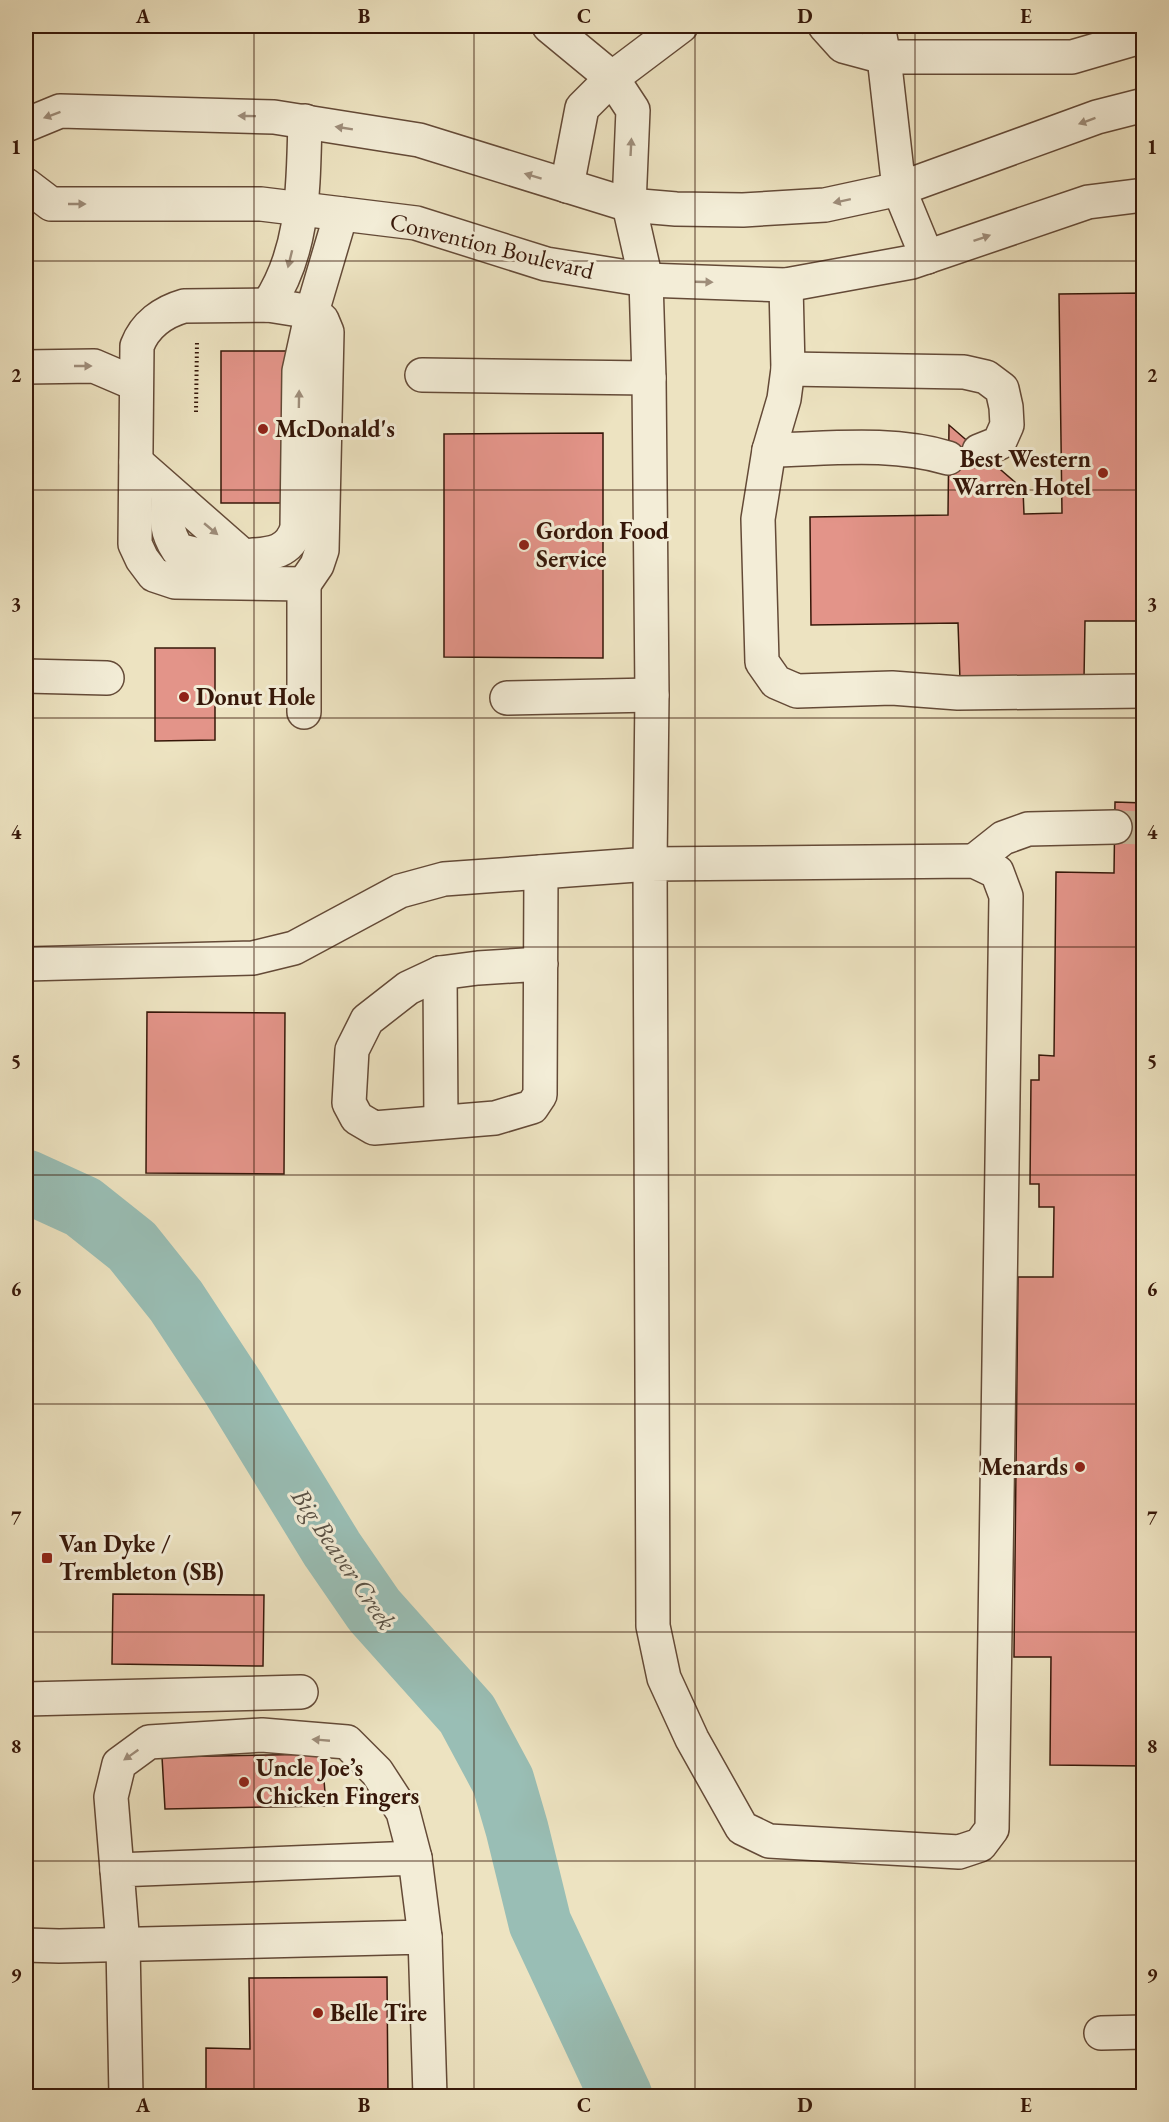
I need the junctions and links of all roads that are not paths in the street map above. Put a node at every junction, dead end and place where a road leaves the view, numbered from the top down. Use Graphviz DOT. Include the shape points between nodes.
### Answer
graph roads {
  1 [pos="549,26"];
  2 [pos="681,26"];
  3 [pos="825,26"];
  4 [pos="878,26"];
  5 [pos="1143,36"];
  6 [pos="884,57"];
  7 [pos="612,78"];
  8 [pos="1143,105"];
  9 [pos="305,121"];
  10 [pos="26,125"];
  11 [pos="26,185"];
  12 [pos="567,186"];
  13 [pos="899,189"];
  14 [pos="1143,195"];
  15 [pos="629,206"];
  16 [pos="302,209"];
  17 [pos="341,214"];
  18 [pos="927,257"];
  19 [pos="646,280"];
  20 [pos="786,285"];
  21 [pos="268,305"];
  22 [pos="312,312"];
  23 [pos="26,367"];
  24 [pos="788,369"];
  25 [pos="422,375"];
  26 [pos="649,378"];
  27 [pos="136,384"];
  28 [pos="769,450"];
  29 [pos="136,462"];
  30 [pos="304,584"];
  31 [pos="26,676"];
  32 [pos="107,678"];
  33 [pos="1143,691"];
  34 [pos="652,695"];
  35 [pos="507,698"];
  36 [pos="304,712"];
  37 [pos="1115,827"];
  38 [pos="974,861"];
  39 [pos="650,864"];
  40 [pos="541,872"];
  41 [pos="26,964"];
  42 [pos="541,964"];
  43 [pos="440,973"];
  44 [pos="441,1122"];
  45 [pos="301,1692"];
  46 [pos="26,1699"];
  47 [pos="415,1858"];
  48 [pos="117,1870"];
  49 [pos="425,1937"];
  50 [pos="26,1944"];
  51 [pos="123,1944"];
  52 [pos="1143,2032"];
  53 [pos="1101,2033"];
  54 [pos="126,2097"];
  55 [pos="430,2097"];
  1 -- 7 [label="street"];
  2 -- 7 [label="street"];
  3 -- 6 [label="street" via="843,46"];
  4 -- 6 [label="street"];
  5 -- 6 [label="street" via="1072,57"];
  6 -- 13 [label="street"];
  7 -- 12 [label="street" via="582,108"];
  15 -- 7 [label="street, one-way" via="633,110"];
  8 -- 13 [label="street, one-way" via="1097,117"];
  9 -- 10 [label="street, one-way" via="60,111"];
  12 -- 9 [label="street, one-way" via="419,140"];
  9 -- 16 [label="street"];
  11 -- 16 [label="street, Convention Boulevard, one-way" via="51,204 261,204"];
  12 -- 15 [label="street"];
  13 -- 15 [label="street, one-way" via="825,205 743,210"];
  13 -- 18 [label="street"];
  18 -- 14 [label="street, Convention Boulevard, one-way" via="1088,202"];
  15 -- 19 [label="street"];
  16 -- 17 [label="street, Convention Boulevard"];
  16 -- 21 [label="street, one-way" via="287,269"];
  17 -- 19 [label="street, Convention Boulevard" via="416,223 546,264"];
  17 -- 22 [label="street"];
  18 -- 20 [label="street, Convention Boulevard"];
  19 -- 20 [label="street, Convention Boulevard, one-way"];
  19 -- 26 [label="street"];
  20 -- 24 [label="street"];
  21 -- 22 [label="street"];
  21 -- 27 [label="street" via="184,306 171,310 141,335"];
  29 -- 22 [label="street, one-way" via="243,556 269,554 284,548 297,528 299,371"];
  22 -- 30 [label="street" via="322,320 327,332 322,550"];
  23 -- 27 [label="street, one-way" via="94,366"];
  24 -- 28 [label="street"];
  24 -- 28 [label="street" via="964,372 986,377 1002,389 1007,425 999,443 964,454 899,448"];
  25 -- 26 [label="street"];
  26 -- 34 [label="street"];
  27 -- 29 [label="street"];
  28 -- 33 [label="street" via="758,519 762,662 776,682 797,692 892,688 958,693"];
  29 -- 30 [label="street" via="135,543 154,575 174,582"];
  30 -- 36 [label="street"];
  31 -- 32 [label="street"];
  34 -- 35 [label="street"];
  34 -- 39 [label="street"];
  37 -- 38 [label="street" via="1028,829 1003,838"];
  38 -- 39 [label="street"];
  38 -- 39 [label="street" via="998,872 1006,896 992,1828 980,1845 959,1852 769,1841 742,1828 692,1739 664,1678 653,1626"];
  39 -- 40 [label="street"];
  40 -- 41 [label="street" via="444,879 399,891 294,948 253,958"];
  40 -- 42 [label="street"];
  42 -- 43 [label="street"];
  42 -- 44 [label="street" via="540,1095 532,1107 495,1118"];
  43 -- 44 [label="street"];
  43 -- 44 [label="street" via="408,988 367,1020 352,1050 350,1103 357,1118 374,1128"];
  45 -- 46 [label="street"];
  47 -- 48 [label="street"];
  47 -- 48 [label="street, one-way" via="403,1812 377,1772 347,1742 262,1735 150,1742 119,1764 111,1797"];
  47 -- 49 [label="street"];
  48 -- 51 [label="street"];
  49 -- 51 [label="street"];
  49 -- 55 [label="street"];
  50 -- 51 [label="street"];
  51 -- 54 [label="street"];
  52 -- 53 [label="street"];
}
